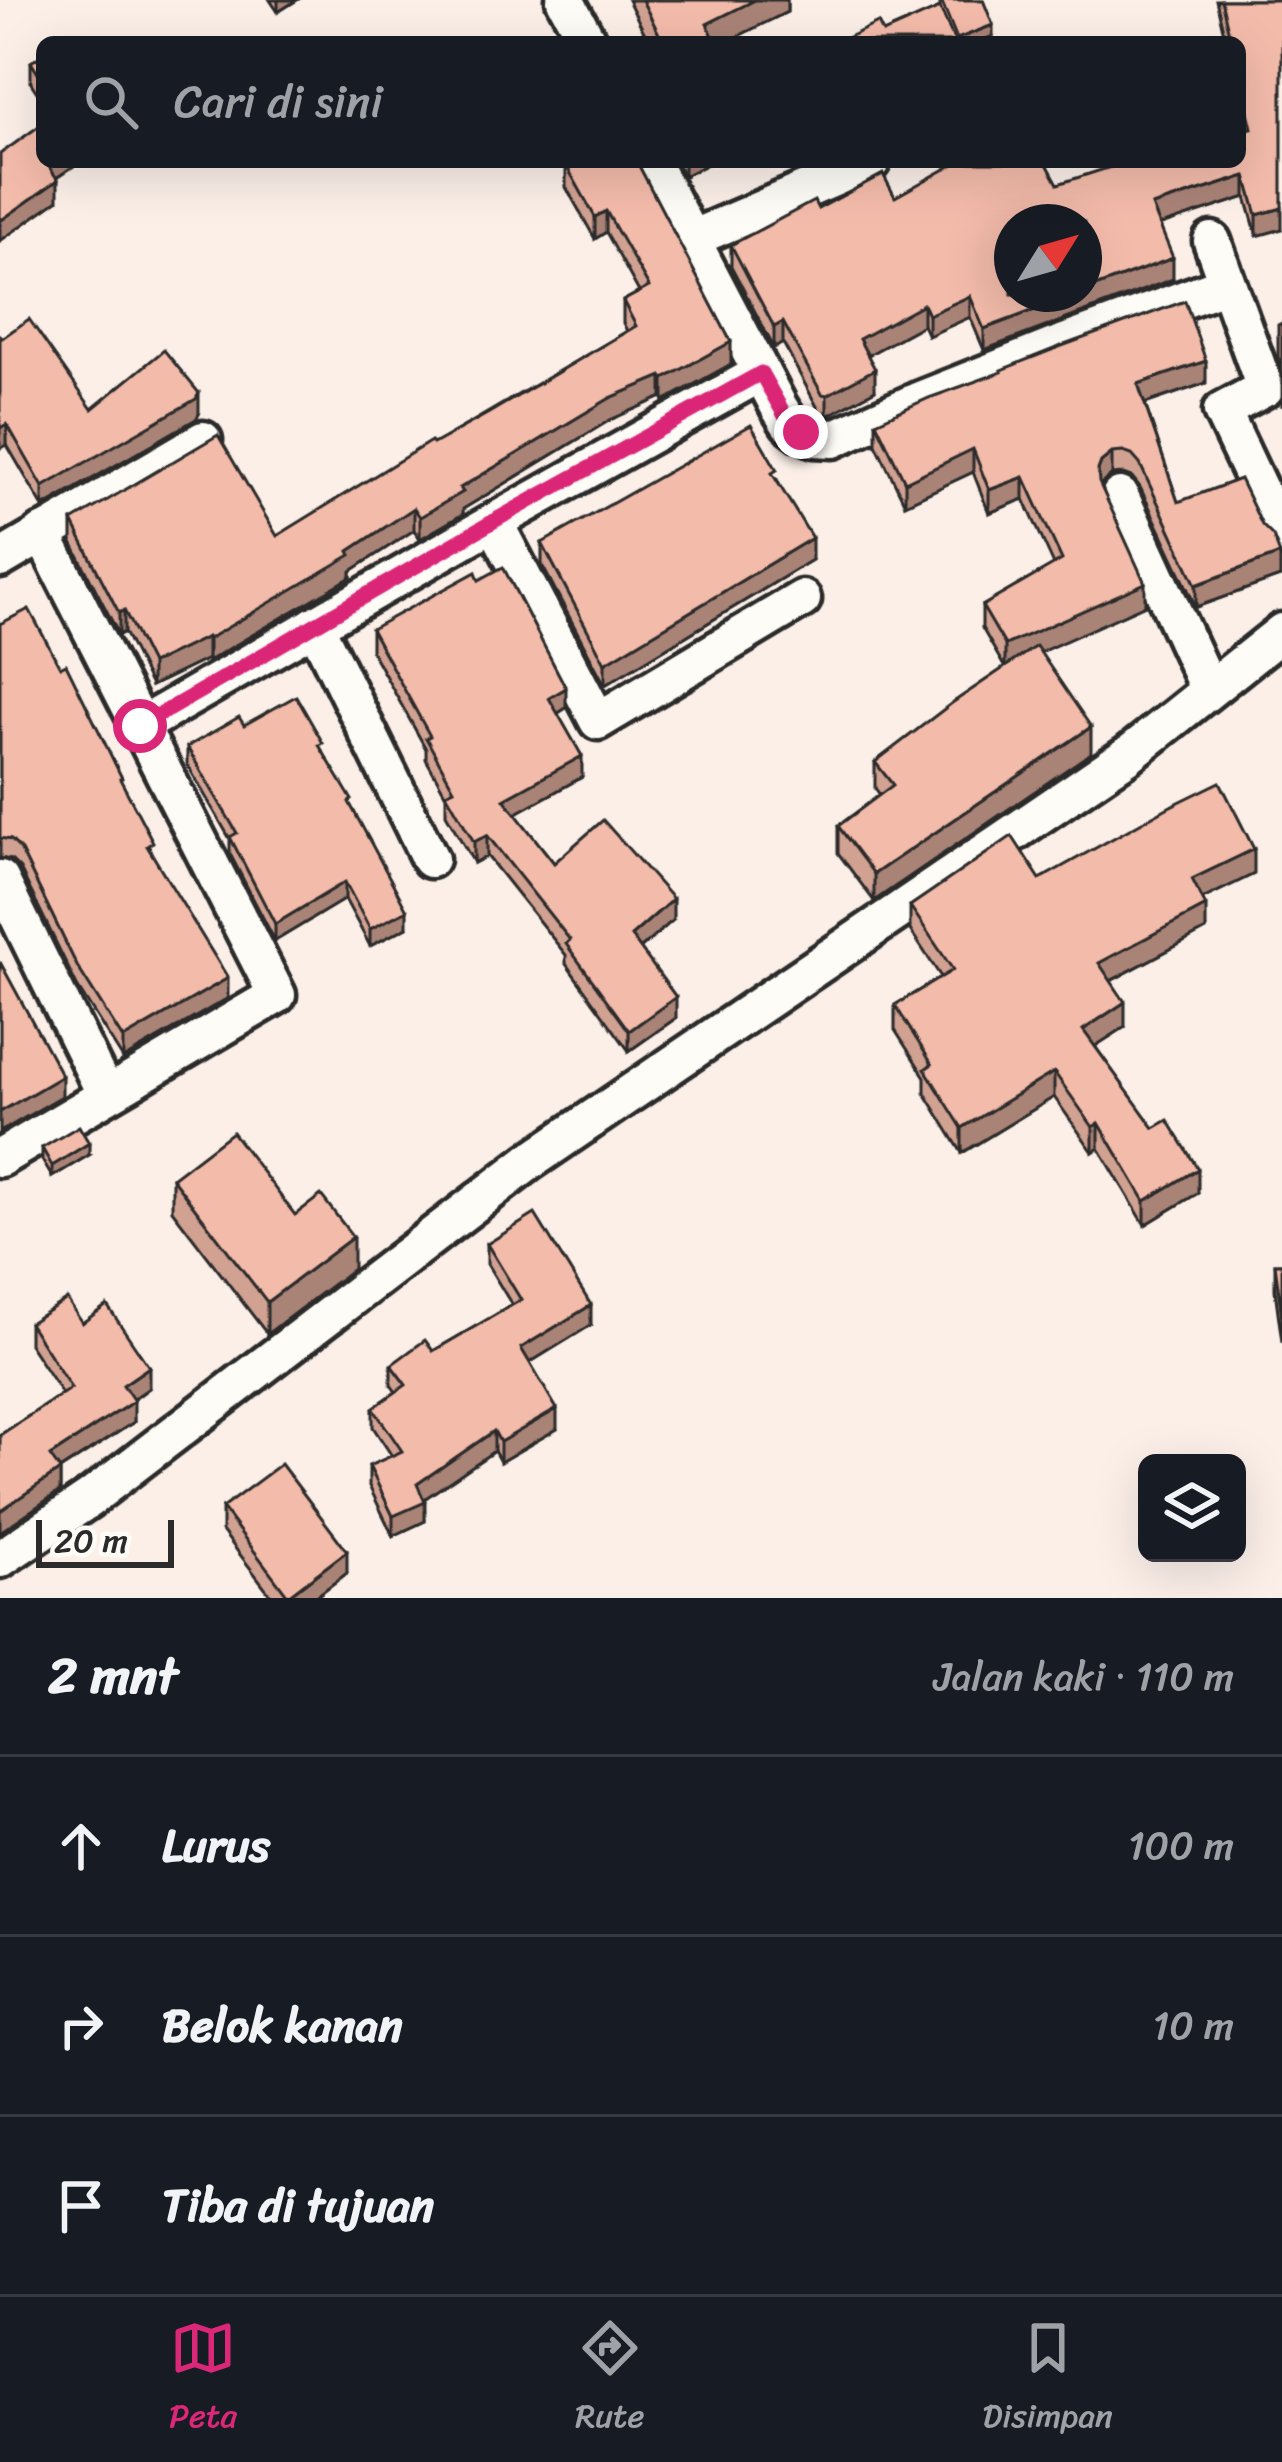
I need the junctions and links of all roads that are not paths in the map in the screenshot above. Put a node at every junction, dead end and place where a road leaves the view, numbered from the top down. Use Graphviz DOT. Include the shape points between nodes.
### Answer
graph roads {
  1 [pos="565,0"];
  2 [pos="585,36"];
  3 [pos="654,168"];
  4 [pos="857,168"];
  5 [pos="691,239"];
  6 [pos="1212,241"];
  7 [pos="1226,284"];
  8 [pos="761,373"];
  9 [pos="203,440"];
  10 [pos="1120,496"];
  11 [pos="494,521"];
  12 [pos="42,532"];
  13 [pos="1282,538"];
  14 [pos="0,559"];
  15 [pos="802,599"];
  16 [pos="315,625"];
  17 [pos="1282,632"];
  18 [pos="1208,688"];
  19 [pos="140,726"];
  20 [pos="430,859"];
  21 [pos="0,879"];
  22 [pos="106,1095"];
  23 [pos="0,1158"];
  24 [pos="0,1559"];
  1 -- 2 [label="street"];
  3 -- 5 [label="street"];
  4 -- 5 [label="street"];
  5 -- 8 [label="street"];
  6 -- 7 [label="street"];
  7 -- 8 [label="street" via="833,439 789,423"];
  7 -- 13 [label="street" via="1265,388 1222,411"];
  8 -- 11 [label="street"];
  9 -- 12 [label="street"];
  10 -- 18 [label="street"];
  11 -- 15 [label="street" via="598,721"];
  11 -- 16 [label="street"];
  12 -- 14 [label="street"];
  12 -- 19 [label="street"];
  16 -- 19 [label="street"];
  16 -- 20 [label="street"];
  17 -- 18 [label="street"];
  18 -- 24 [label="street" via="1128,754 529,1162"];
  19 -- 22 [label="street" via="277,995"];
  21 -- 22 [label="street"];
  22 -- 23 [label="street"];
}
